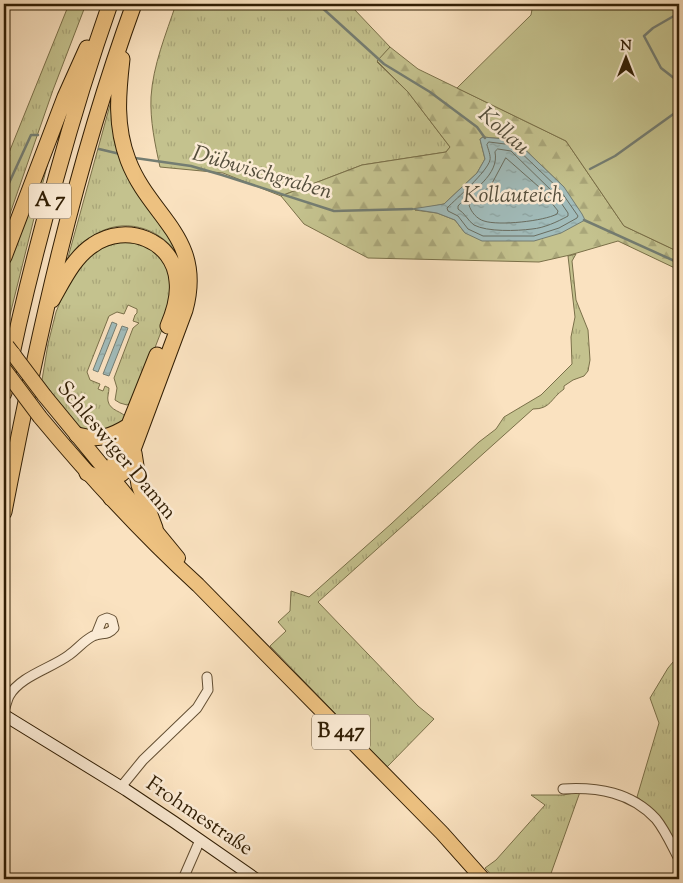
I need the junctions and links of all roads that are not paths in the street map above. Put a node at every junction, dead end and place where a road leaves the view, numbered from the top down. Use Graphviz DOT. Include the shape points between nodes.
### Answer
graph roads {
  1 [pos="134,4"];
  2 [pos="109,8"];
  3 [pos="126,28"];
  4 [pos="4,257"];
  5 [pos="44,312"];
  6 [pos="4,342"];
  7 [pos="8,352"];
  8 [pos="4,369"];
  9 [pos="4,393"];
  10 [pos="130,425"];
  11 [pos="76,435"];
  12 [pos="133,449"];
  13 [pos="87,472"];
  14 [pos="111,477"];
  15 [pos="111,498"];
  16 [pos="4,512"];
  17 [pos="154,528"];
  18 [pos="198,585"];
  19 [pos="96,634"];
  20 [pos="207,677"];
  21 [pos="4,710"];
  22 [pos="4,715"];
  23 [pos="120,787"];
  24 [pos="563,789"];
  25 [pos="200,840"];
  26 [pos="679,859"];
  27 [pos="183,879"];
  28 [pos="256,879"];
  29 [pos="483,879"];
  1 -- 3 [label="highway, A 7"];
  2 -- 4 [label="highway" via="88,44 65,97"];
  2 -- 9 [label="highway, A 7" via="51,195"];
  3 -- 5 [label="highway, A 7" via="90,141"];
  3 -- 12 [label="highway" via="118,102 122,144 137,179 179,238 190,277 185,310"];
  5 -- 10 [label="highway" via="74,263 103,239 122,234 141,236 168,255 175,269 176,302"];
  5 -- 16 [label="highway, A 7"];
  6 -- 7 [label="main road, Schleswiger Damm, bridge"];
  7 -- 11 [label="main road, Schleswiger Damm / B 447, bridge"];
  8 -- 13 [label="main road, Schleswiger Damm / B 447, bridge"];
  10 -- 11 [label="highway" via="108,437 97,439"];
  10 -- 14 [label="highway"];
  11 -- 14 [label="main road, Schleswiger Damm / B 447"];
  12 -- 14 [label="highway" via="125,470"];
  12 -- 17 [label="highway" via="139,485"];
  13 -- 14 [label="highway" via="96,477"];
  13 -- 15 [label="main road, Schleswiger Damm / B 447"];
  14 -- 15 [label="highway"];
  14 -- 17 [label="main road, Schleswiger Damm / B 447"];
  15 -- 18 [label="main road, Schleswiger Damm / B 447"];
  17 -- 18 [label="main road, Schleswiger Damm / B 447"];
  18 -- 29 [label="main road, Schleswiger Damm / B 447" via="442,833"];
  19 -- 21 [label="street" via="68,656 18,685"];
  20 -- 23 [label="street, Frohmestraße" via="208,690 197,708"];
  22 -- 23 [label="street, Frohmestraße"];
  23 -- 25 [label="street, Frohmestraße"];
  24 -- 26 [label="street" via="604,790 636,802 656,820"];
  25 -- 27 [label="street"];
  25 -- 28 [label="street, Frohmestraße"];
}
